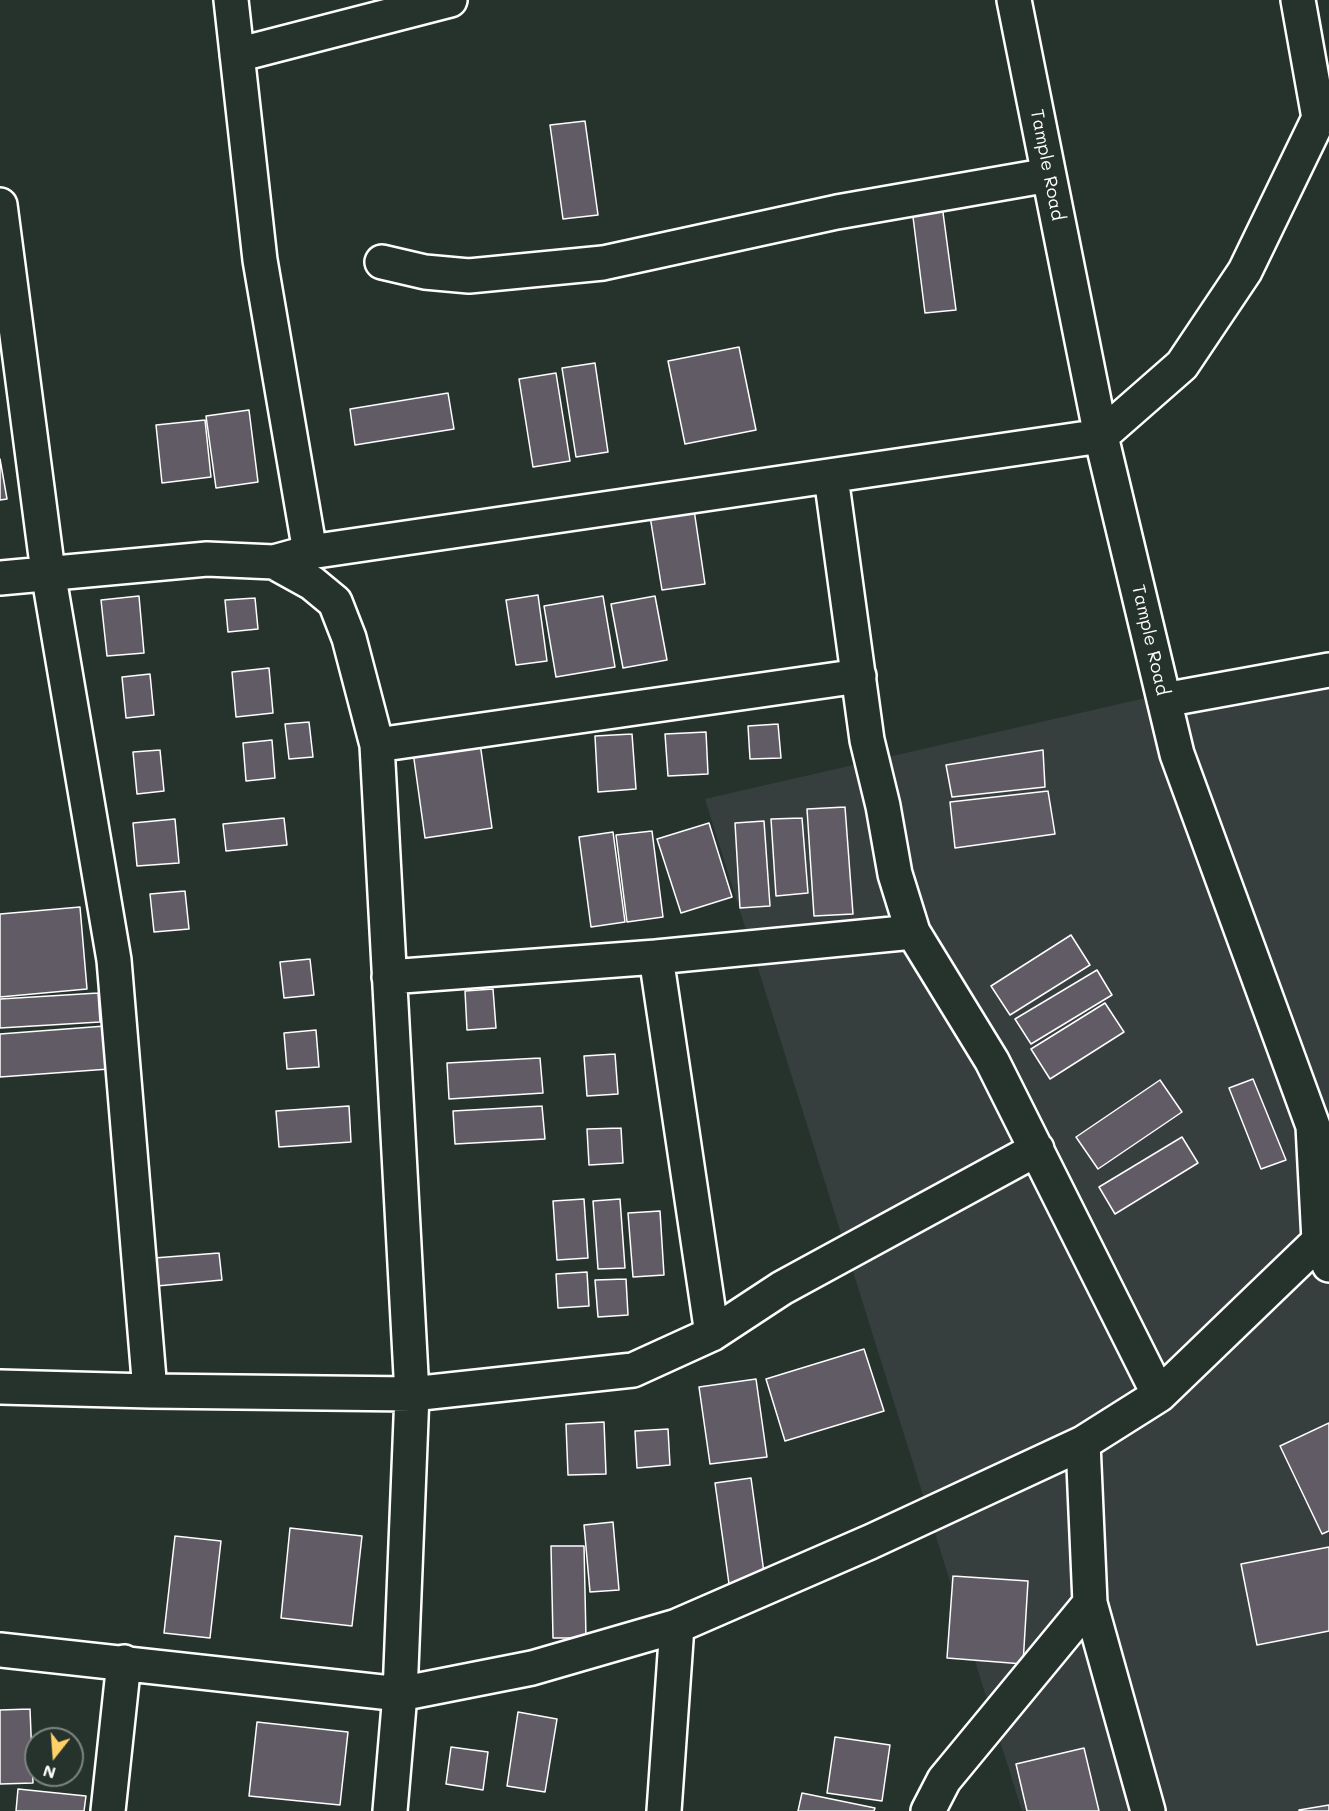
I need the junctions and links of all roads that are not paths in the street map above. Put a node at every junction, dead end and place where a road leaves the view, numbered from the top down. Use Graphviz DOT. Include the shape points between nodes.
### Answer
graph roads {
  1 [pos="231,0"];
  2 [pos="450,0"];
  3 [pos="1014,0"];
  4 [pos="1298,0"];
  5 [pos="237,55"];
  6 [pos="1324,117"];
  7 [pos="1049,175"];
  8 [pos="0,205"];
  9 [pos="382,262"];
  10 [pos="1101,436"];
  11 [pos="831,477"];
  12 [pos="310,552"];
  13 [pos="274,562"];
  14 [pos="48,572"];
  15 [pos="0,578"];
  16 [pos="1329,670"];
  17 [pos="859,676"];
  18 [pos="1164,700"];
  19 [pos="377,745"];
  20 [pos="913,932"];
  21 [pos="656,957"];
  22 [pos="389,977"];
  23 [pos="1321,1118"];
  24 [pos="1037,1149"];
  25 [pos="1324,1253"];
  26 [pos="712,1334"];
  27 [pos="0,1387"];
  28 [pos="150,1391"];
  29 [pos="412,1394"];
  30 [pos="1159,1395"];
  31 [pos="1083,1443"];
  32 [pos="1090,1603"];
  33 [pos="677,1626"];
  34 [pos="0,1650"];
  35 [pos="124,1662"];
  36 [pos="400,1694"];
  37 [pos="108,1811"];
  38 [pos="390,1811"];
  39 [pos="664,1811"];
  40 [pos="928,1811"];
  41 [pos="1148,1811"];
  1 -- 5 [label="street"];
  2 -- 5 [label="street"];
  3 -- 7 [label="street, Tample Road"];
  4 -- 6 [label="street"];
  5 -- 12 [label="street" via="261,260"];
  6 -- 10 [label="street" via="1245,271 1182,365"];
  7 -- 9 [label="street" via="837,212 603,263 468,276"];
  7 -- 10 [label="street, Tample Road"];
  8 -- 14 [label="street"];
  10 -- 11 [label="street"];
  10 -- 18 [label="street, Tample Road"];
  11 -- 12 [label="street"];
  11 -- 17 [label="street"];
  12 -- 13 [label="street"];
  13 -- 14 [label="street" via="207,559"];
  13 -- 19 [label="street" via="312,583 335,602 349,638"];
  14 -- 15 [label="street"];
  14 -- 28 [label="street" via="114,960"];
  16 -- 18 [label="street"];
  17 -- 19 [label="street"];
  17 -- 20 [label="street" via="867,740 895,874"];
  18 -- 23 [label="street, Tample Road" via="1177,754"];
  19 -- 22 [label="street"];
  20 -- 21 [label="street"];
  20 -- 24 [label="street" via="992,1061"];
  21 -- 22 [label="street"];
  21 -- 26 [label="street"];
  22 -- 29 [label="street"];
  23 -- 25 [label="street, Tample Road"];
  24 -- 26 [label="street" via="782,1288"];
  24 -- 30 [label="street"];
  25 -- 30 [label="street"];
  26 -- 29 [label="street" via="633,1370"];
  27 -- 28 [label="street"];
  28 -- 29 [label="street"];
  29 -- 36 [label="street"];
  30 -- 31 [label="street"];
  31 -- 32 [label="street"];
  31 -- 33 [label="street"];
  32 -- 40 [label="street" via="950,1772"];
  32 -- 41 [label="street"];
  33 -- 36 [label="street" via="532,1668"];
  33 -- 39 [label="street"];
  34 -- 35 [label="street"];
  35 -- 36 [label="street"];
  35 -- 37 [label="street"];
  36 -- 38 [label="street"];
}
